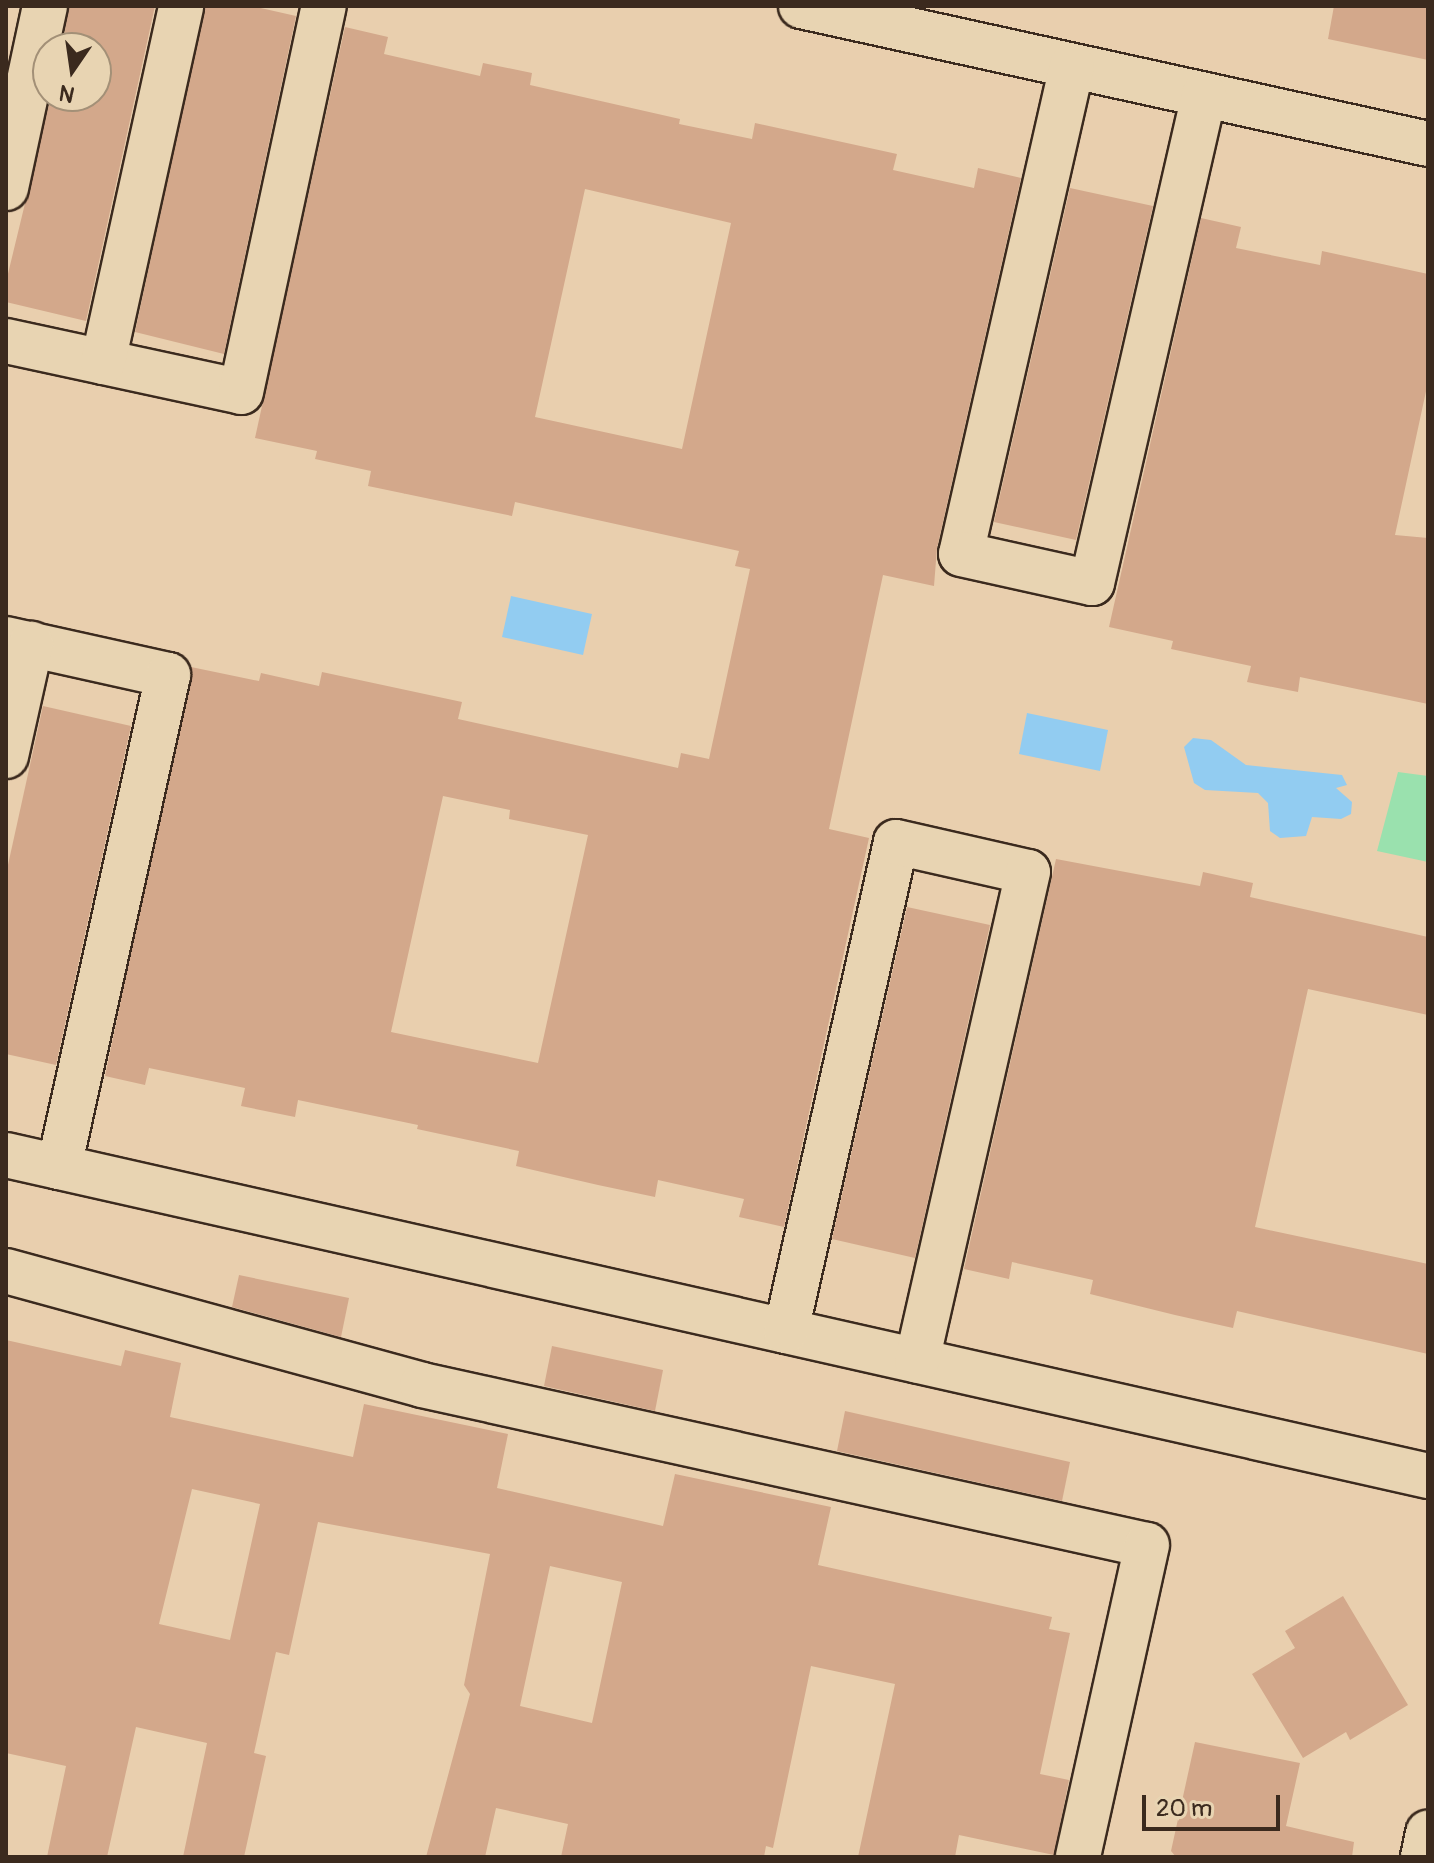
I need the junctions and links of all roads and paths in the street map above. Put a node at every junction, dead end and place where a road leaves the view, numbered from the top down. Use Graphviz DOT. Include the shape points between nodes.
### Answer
graph roads {
  1 [pos="45,6"];
  2 [pos="181,6"];
  3 [pos="324,6"];
  4 [pos="801,6"];
  5 [pos="1072,66"];
  6 [pos="1204,95"];
  7 [pos="1428,144"];
  8 [pos="6,188"];
  9 [pos="6,341"];
  10 [pos="103,362"];
  11 [pos="18,642"];
  12 [pos="6,756"];
  13 [pos="6,1155"];
  14 [pos="59,1167"];
  15 [pos="6,1271"];
  16 [pos="786,1331"];
  17 [pos="917,1361"];
  18 [pos="1428,1476"];
  19 [pos="1428,1833"];
  20 [pos="1078,1857"];
  21 [pos="1423,1857"];
  1 -- 8 [label="street"];
  2 -- 10 [label="street"];
  3 -- 10 [label="street" via="241,392"];
  4 -- 5 [label="street"];
  5 -- 6 [label="street"];
  5 -- 6 [label="street" via="961,554 1063,577 1092,583"];
  6 -- 7 [label="street"];
  9 -- 10 [label="street"];
  11 -- 12 [label="street"];
  11 -- 14 [label="street" via="168,675"];
  13 -- 14 [label="street"];
  14 -- 16 [label="street"];
  15 -- 20 [label="street" via="422,1385 1147,1545"];
  16 -- 17 [label="street"];
  16 -- 17 [label="street" via="896,842 1028,872"];
  17 -- 18 [label="street"];
  19 -- 21 [label="street"];
}
